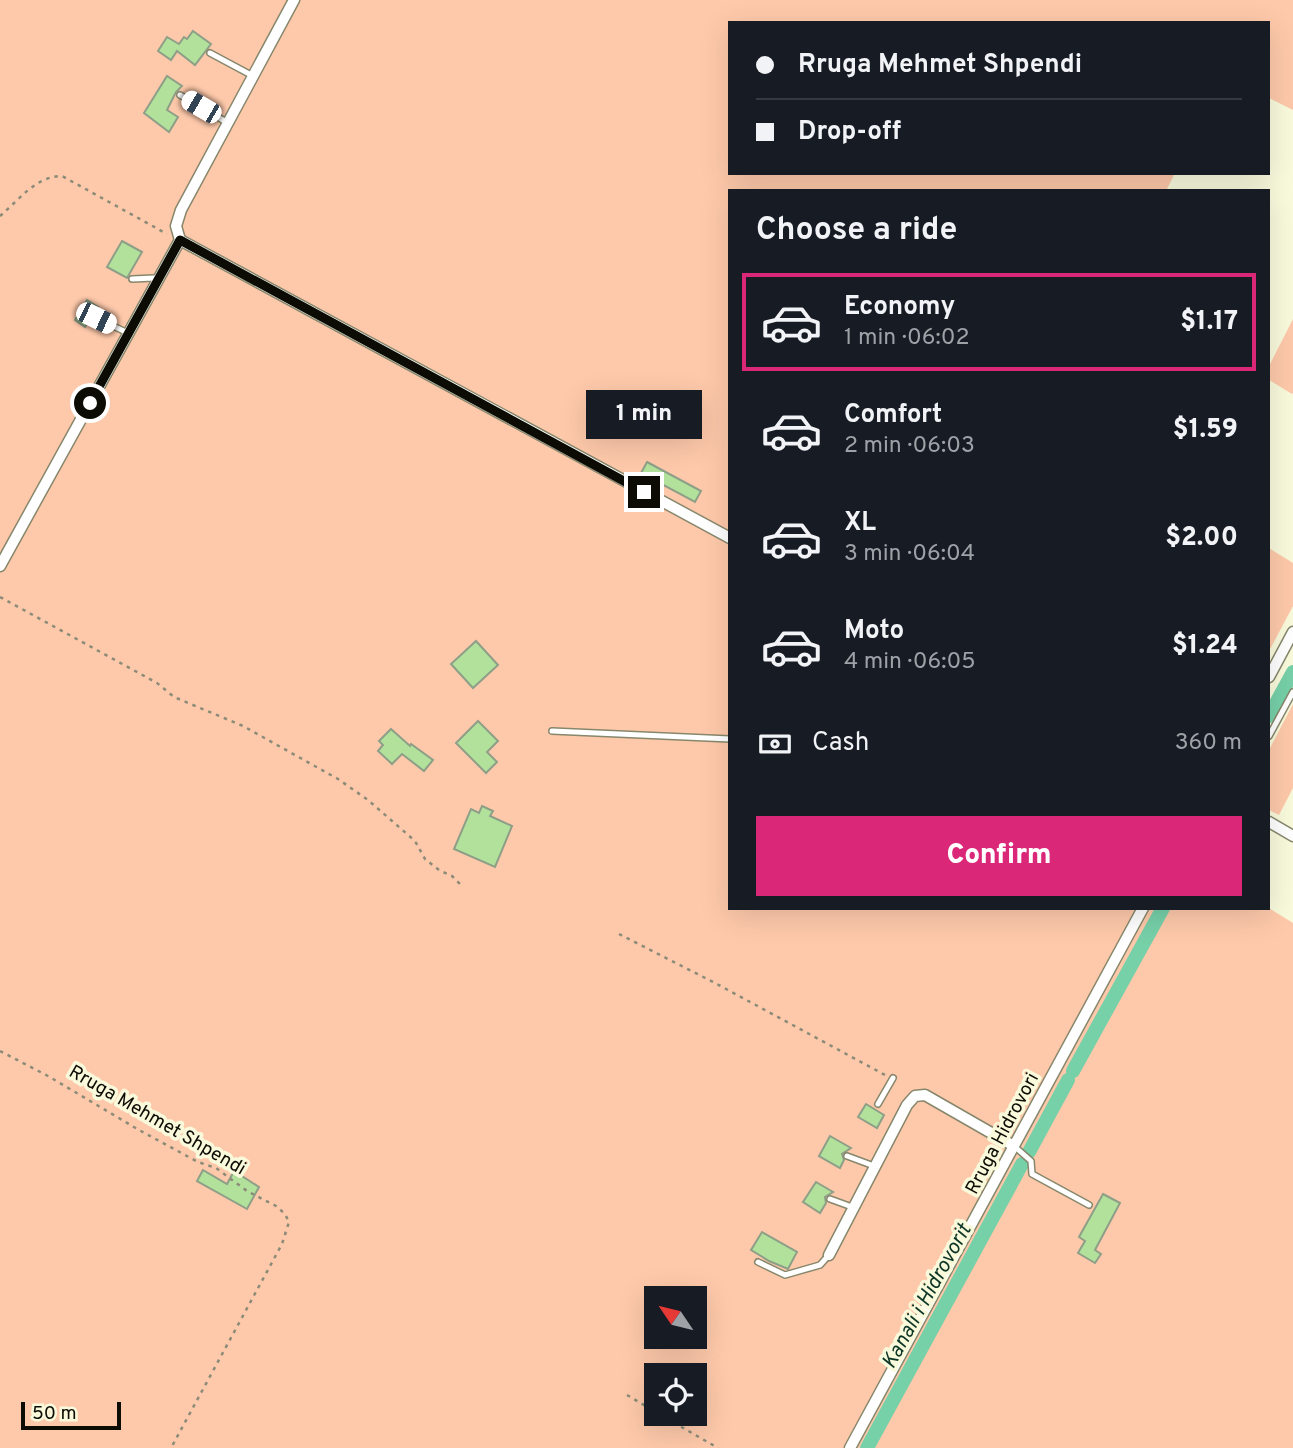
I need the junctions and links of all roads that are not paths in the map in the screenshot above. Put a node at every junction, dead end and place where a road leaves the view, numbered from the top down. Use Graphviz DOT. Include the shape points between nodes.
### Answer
graph roads {
  1 [pos="294,0"];
  2 [pos="211,53"];
  3 [pos="253,76"];
  4 [pos="180,95"];
  5 [pos="228,123"];
  6 [pos="180,240"];
  7 [pos="132,279"];
  8 [pos="158,281"];
  9 [pos="96,318"];
  10 [pos="129,333"];
  11 [pos="728,537"];
  12 [pos="0,566"];
  13 [pos="1293,632"];
  14 [pos="1270,675"];
  15 [pos="1293,692"];
  16 [pos="552,732"];
  17 [pos="1270,734"];
  18 [pos="728,739"];
  19 [pos="1270,823"];
  20 [pos="1293,836"];
  21 [pos="1142,910"];
  22 [pos="893,1078"];
  23 [pos="878,1104"];
  24 [pos="1014,1146"];
  25 [pos="847,1156"];
  26 [pos="875,1166"];
  27 [pos="830,1199"];
  28 [pos="1089,1205"];
  29 [pos="852,1208"];
  30 [pos="830,1255"];
  31 [pos="758,1262"];
  32 [pos="850,1448"];
  1 -- 3 [label="street"];
  2 -- 3 [label="lane"];
  3 -- 5 [label="street"];
  4 -- 5 [label="lane"];
  5 -- 6 [label="street" via="181,211 176,226"];
  6 -- 8 [label="street"];
  6 -- 11 [label="street"];
  7 -- 8 [label="lane"];
  8 -- 10 [label="street"];
  9 -- 10 [label="lane"];
  10 -- 12 [label="street"];
  13 -- 14 [label="street"];
  15 -- 17 [label="lane"];
  16 -- 18 [label="lane"];
  19 -- 20 [label="street"];
  21 -- 24 [label="street, Rruga Hidrovori"];
  22 -- 23 [label="lane"];
  24 -- 26 [label="street" via="925,1095 915,1096"];
  24 -- 28 [label="lane" via="1031,1161 1032,1174"];
  24 -- 32 [label="street, Rruga Hidrovori"];
  25 -- 26 [label="lane"];
  26 -- 29 [label="street"];
  27 -- 29 [label="lane"];
  29 -- 30 [label="street"];
  30 -- 31 [label="lane" via="820,1265 785,1275"];
}
